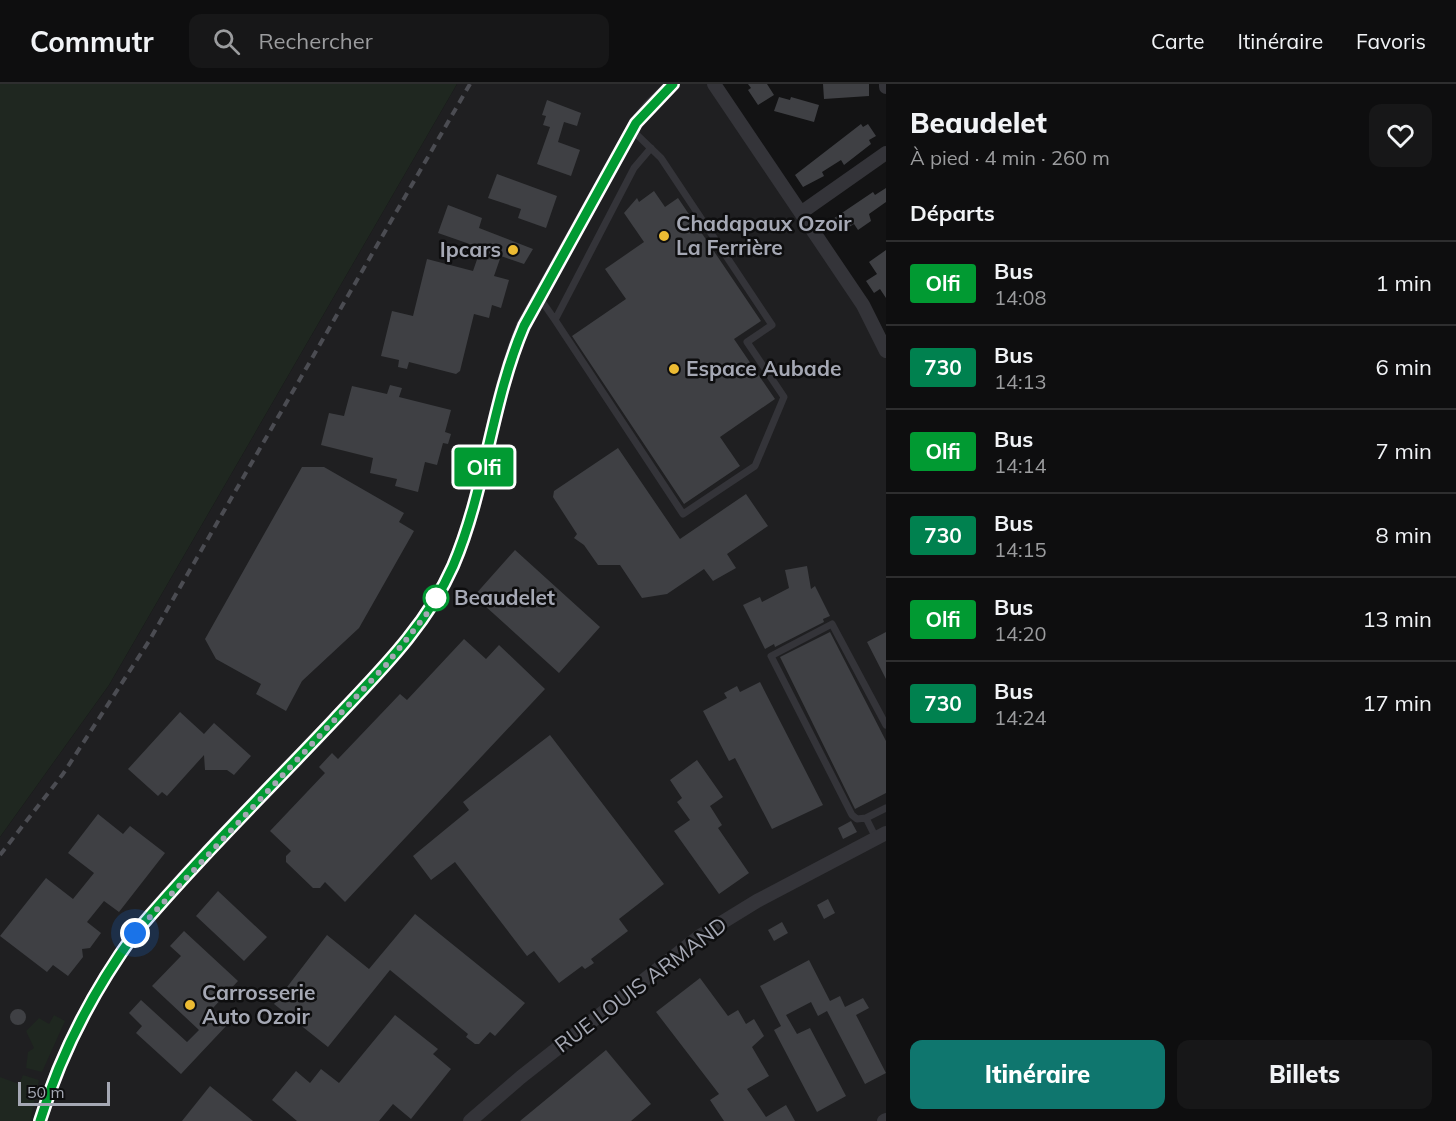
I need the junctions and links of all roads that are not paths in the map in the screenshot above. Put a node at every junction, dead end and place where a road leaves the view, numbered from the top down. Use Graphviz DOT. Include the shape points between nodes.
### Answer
graph roads {
  1 [pos="673,84"];
  2 [pos="714,84"];
  3 [pos="632,130"];
  4 [pos="651,148"];
  5 [pos="886,153"];
  6 [pos="801,212"];
  7 [pos="539,297"];
  8 [pos="886,314"];
  9 [pos="555,320"];
  10 [pos="873,322"];
  11 [pos="886,351"];
  12 [pos="886,725"];
  13 [pos="886,808"];
  14 [pos="866,818"];
  15 [pos="881,836"];
  16 [pos="40,1121"];
  17 [pos="470,1121"];
  1 -- 3 [label="street"];
  2 -- 6 [label="street"];
  3 -- 4 [label="lane"];
  3 -- 7 [label="street"];
  4 -- 9 [label="lane" via="634,168"];
  4 -- 9 [label="lane" via="772,325 747,342 784,397 755,465 683,514"];
  5 -- 6 [label="street"];
  6 -- 10 [label="street"];
  7 -- 9 [label="lane"];
  7 -- 16 [label="street" via="511,361 470,521 453,567 426,615 386,665 135,933 78,1022"];
  8 -- 10 [label="street"];
  10 -- 11 [label="street"];
  12 -- 14 [label="lane" via="832,624 771,656 852,815"];
  13 -- 14 [label="lane"];
  14 -- 15 [label="lane"];
  15 -- 17 [label="street, RUE LOUIS ARMAND" via="757,901 700,936"];
}
